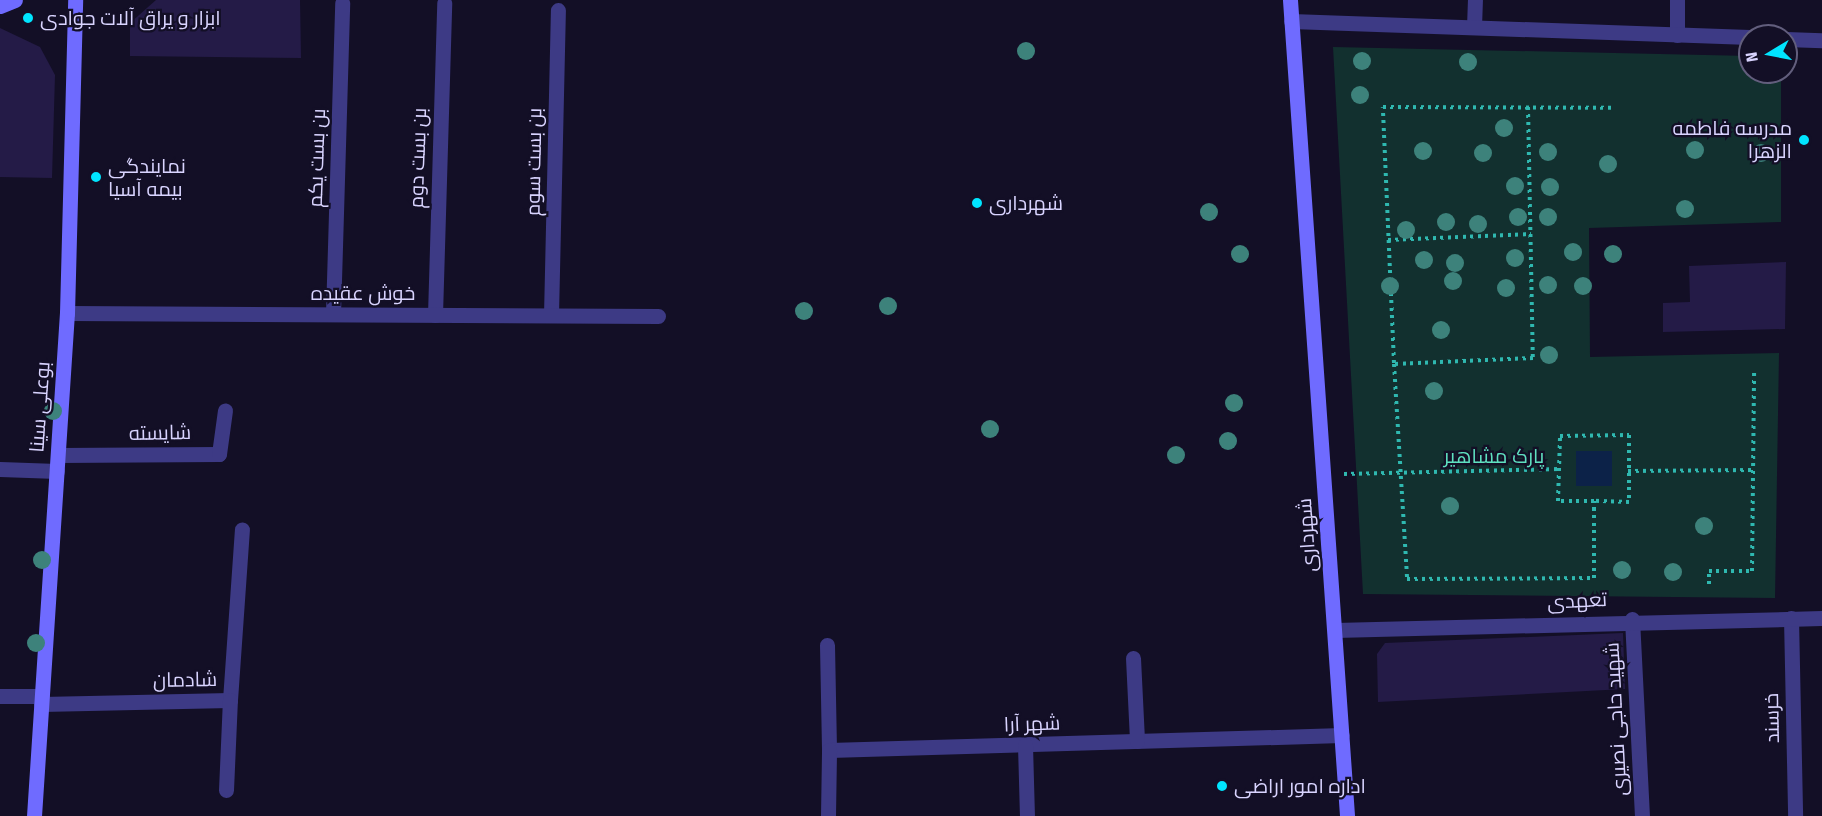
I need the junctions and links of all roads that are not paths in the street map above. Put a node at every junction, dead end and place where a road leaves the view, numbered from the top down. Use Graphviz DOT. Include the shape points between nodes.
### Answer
graph roads {
  1 [pos="15,0"];
  2 [pos="75,0"];
  3 [pos="1290,0"];
  4 [pos="1475,0"];
  5 [pos="1677,0"];
  6 [pos="342,3"];
  7 [pos="444,3"];
  8 [pos="0,6"];
  9 [pos="558,10"];
  10 [pos="1291,21"];
  11 [pos="1474,27"];
  12 [pos="1677,35"];
  13 [pos="1738,37"];
  14 [pos="1798,39"];
  15 [pos="1822,40"];
  16 [pos="67,313"];
  17 [pos="333,314"];
  18 [pos="435,315"];
  19 [pos="551,315"];
  20 [pos="658,316"];
  21 [pos="225,410"];
  22 [pos="58,455"];
  23 [pos="0,469"];
  24 [pos="57,471"];
  25 [pos="242,529"];
  26 [pos="1791,618"];
  27 [pos="1822,618"];
  28 [pos="1632,619"];
  29 [pos="1335,630"];
  30 [pos="827,645"];
  31 [pos="1133,658"];
  32 [pos="0,696"];
  33 [pos="42,700"];
  34 [pos="230,700"];
  35 [pos="1342,735"];
  36 [pos="1137,741"];
  37 [pos="1025,745"];
  38 [pos="829,750"];
  39 [pos="226,790"];
  40 [pos="34,816"];
  41 [pos="828,816"];
  42 [pos="1027,816"];
  43 [pos="1347,816"];
  44 [pos="1642,816"];
  45 [pos="1795,816"];
  1 -- 8 [label="main road"];
  2 -- 16 [label="main road, بوعلی سینا"];
  3 -- 10 [label="main road, شهرداری"];
  4 -- 11 [label="street"];
  5 -- 12 [label="street"];
  6 -- 17 [label="street, بن بست یکم"];
  7 -- 18 [label="street, بن بست دوم"];
  9 -- 19 [label="street, بن بست سوم"];
  10 -- 11 [label="street"];
  10 -- 29 [label="main road, شهرداری"];
  11 -- 12 [label="street"];
  12 -- 13 [label="street"];
  14 -- 15 [label="street"];
  16 -- 17 [label="street, خوش عقیده"];
  16 -- 22 [label="main road, بوعلی سینا"];
  17 -- 18 [label="street, خوش عقیده"];
  18 -- 19 [label="street, خوش عقیده"];
  19 -- 20 [label="street, خوش عقیده"];
  21 -- 22 [label="street, شايسته" via="219,454"];
  22 -- 24 [label="main road, بوعلی سینا"];
  23 -- 24 [label="street"];
  24 -- 33 [label="main road, بوعلی سینا"];
  25 -- 34 [label="street, شادمان"];
  26 -- 27 [label="street, تعهدی"];
  26 -- 28 [label="street, تعهدی"];
  26 -- 45 [label="street, خرسند"];
  28 -- 29 [label="street, تعهدی"];
  28 -- 44 [label="street, شهید حاجی نصیری"];
  29 -- 35 [label="main road, شهرداری"];
  30 -- 38 [label="street"];
  31 -- 36 [label="street"];
  32 -- 33 [label="street, شادمان"];
  33 -- 34 [label="street, شادمان"];
  33 -- 40 [label="main road, بوعلی سینا"];
  34 -- 39 [label="street"];
  35 -- 36 [label="street, شهر آرا"];
  35 -- 43 [label="main road, شهرداری"];
  36 -- 37 [label="street, شهر آرا"];
  37 -- 38 [label="street, شهر آرا"];
  37 -- 42 [label="street"];
  38 -- 41 [label="street"];
}
